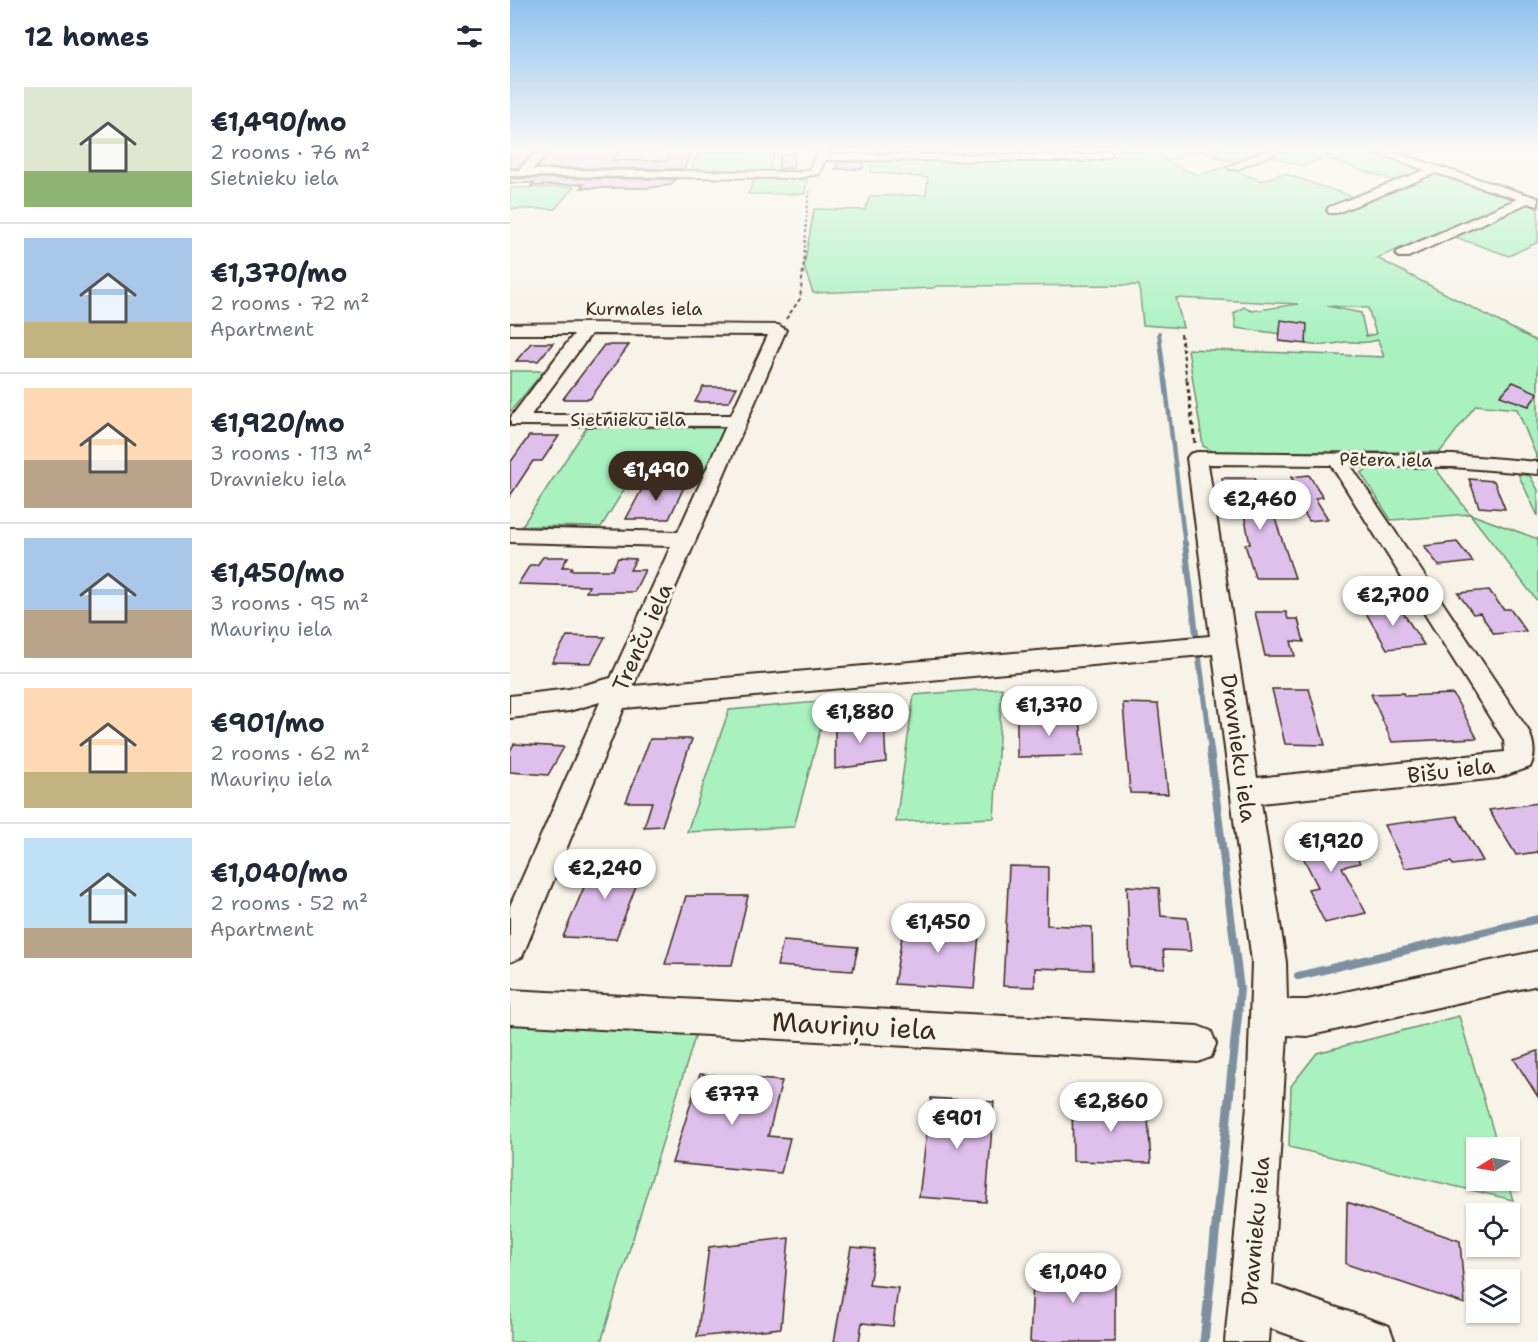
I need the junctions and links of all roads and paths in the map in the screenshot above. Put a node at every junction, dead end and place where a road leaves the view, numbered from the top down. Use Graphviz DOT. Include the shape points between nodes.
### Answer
graph roads {
  1 [pos="806,213"];
  2 [pos="1501,213"];
  3 [pos="1402,254"];
  4 [pos="587,328"];
  5 [pos="510,329"];
  6 [pos="778,330"];
  7 [pos="1181,334"];
  8 [pos="738,420"];
  9 [pos="514,426"];
  10 [pos="1197,458"];
  11 [pos="1337,459"];
  12 [pos="1538,468"];
  13 [pos="510,535"];
  14 [pos="686,539"];
  15 [pos="1225,644"];
  16 [pos="617,692"];
  17 [pos="510,706"];
  18 [pos="1244,792"];
  19 [pos="510,945"];
  20 [pos="1538,968"];
  21 [pos="510,1007"];
  22 [pos="1271,1017"];
  23 [pos="1198,1044"];
  24 [pos="1249,1299"];
  25 [pos="1246,1342"];
  26 [pos="1373,1342"];
  1 -- 6 [label="path" via="800,299"];
  2 -- 3 [label="street"];
  4 -- 5 [label="street, Kurmales iela"];
  4 -- 6 [label="street, Kurmales iela"];
  4 -- 9 [label="street, Sietnieku iela"];
  6 -- 8 [label="street, Trenču iela"];
  7 -- 10 [label="path"];
  8 -- 9 [label="street, Sietnieku iela"];
  8 -- 14 [label="street, Trenču iela"];
  10 -- 11 [label="street, Pētera iela"];
  10 -- 15 [label="street, Dravnieku iela"];
  11 -- 12 [label="street, Pētera iela" via="1453,461"];
  11 -- 18 [label="street, Bišu iela" via="1518,738 1520,759 1498,766"];
  13 -- 14 [label="street"];
  14 -- 16 [label="street, Trenču iela"];
  15 -- 16 [label="street"];
  15 -- 18 [label="street, Dravnieku iela"];
  16 -- 17 [label="street"];
  16 -- 19 [label="street, Trenču iela"];
  18 -- 22 [label="street, Dravnieku iela" via="1269,962"];
  20 -- 22 [label="street" via="1307,1018"];
  21 -- 23 [label="street, Mauriņu iela"];
  22 -- 24 [label="street, Dravnieku iela"];
  24 -- 25 [label="street, Dravnieku iela"];
  24 -- 26 [label="street"];
}
